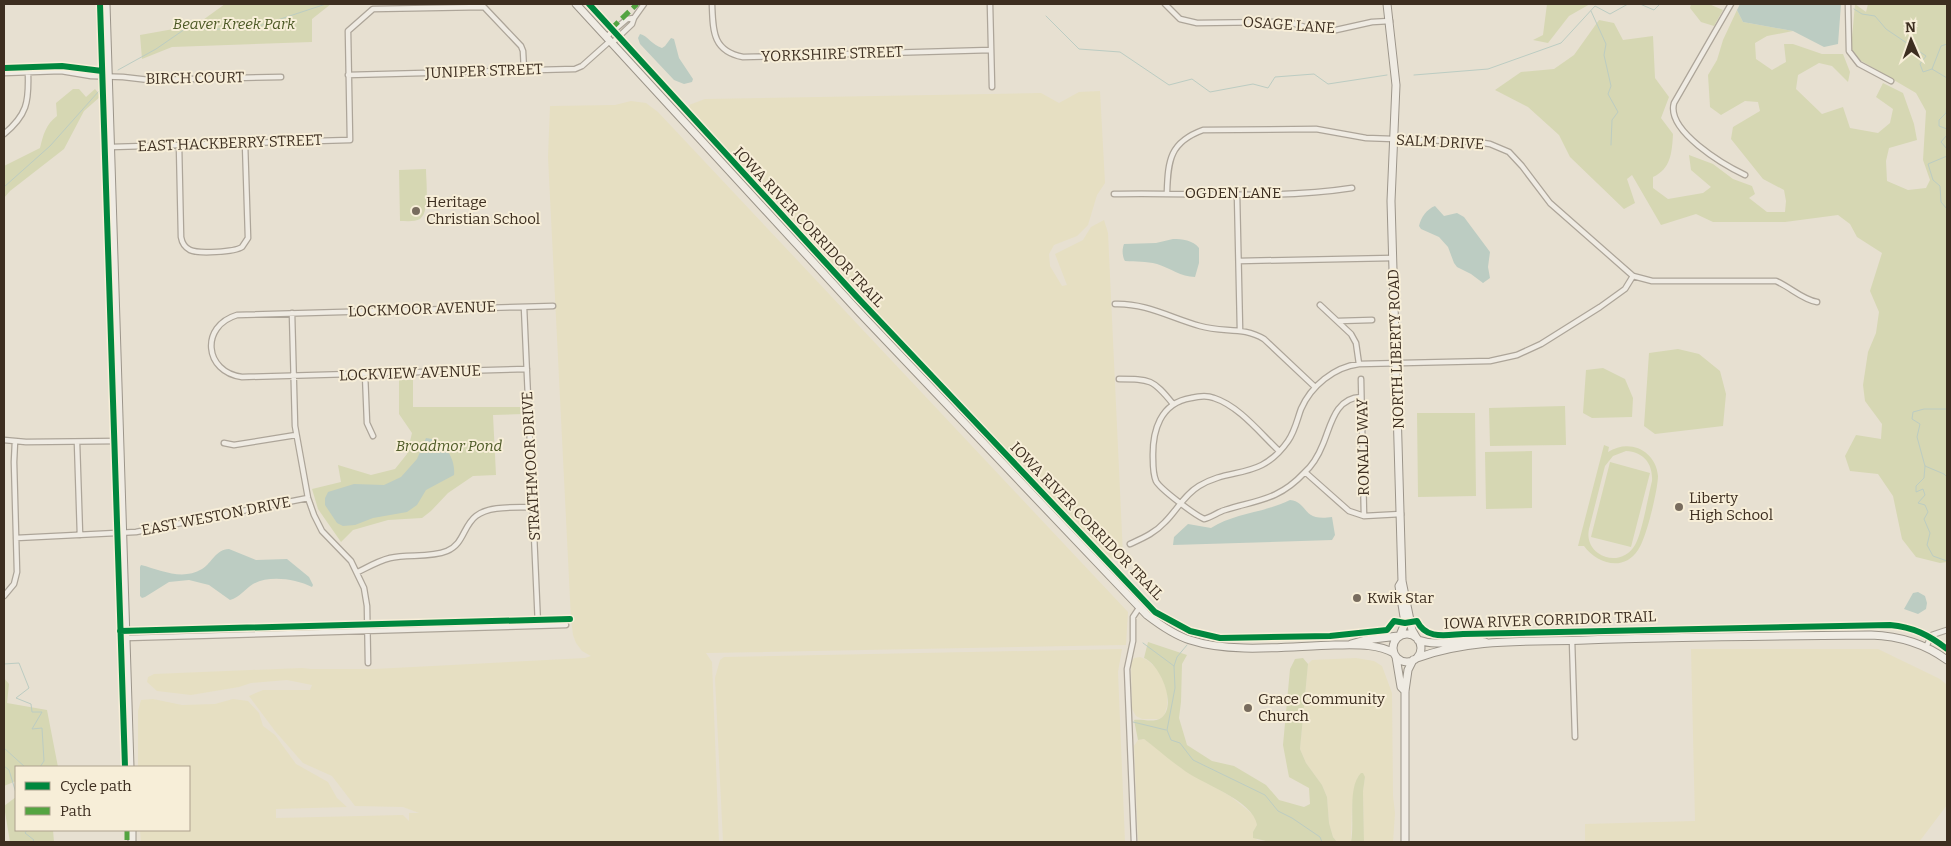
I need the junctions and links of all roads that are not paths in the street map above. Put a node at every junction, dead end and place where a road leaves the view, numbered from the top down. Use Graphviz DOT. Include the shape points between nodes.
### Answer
graph roads {
  1 [pos="106,4"];
  2 [pos="576,4"];
  3 [pos="644,4"];
  4 [pos="712,4"];
  5 [pos="990,4"];
  6 [pos="1164,4"];
  7 [pos="1387,4"];
  8 [pos="1731,4"];
  9 [pos="1848,4"];
  10 [pos="634,18"];
  11 [pos="1390,21"];
  12 [pos="609,40"];
  13 [pos="991,50"];
  14 [pos="524,70"];
  15 [pos="4,73"];
  16 [pos="28,73"];
  17 [pos="348,75"];
  18 [pos="109,76"];
  19 [pos="281,76"];
  20 [pos="1891,81"];
  21 [pos="992,87"];
  22 [pos="4,134"];
  23 [pos="1394,140"];
  24 [pos="245,143"];
  25 [pos="179,145"];
  26 [pos="111,147"];
  27 [pos="1745,175"];
  28 [pos="1352,188"];
  29 [pos="1167,192"];
  30 [pos="1114,194"];
  31 [pos="1237,194"];
  32 [pos="1393,258"];
  33 [pos="1239,261"];
  34 [pos="1633,276"];
  35 [pos="1817,302"];
  36 [pos="1115,304"];
  37 [pos="1320,305"];
  38 [pos="553,306"];
  39 [pos="524,307"];
  40 [pos="292,313"];
  41 [pos="1372,320"];
  42 [pos="1338,321"];
  43 [pos="1240,330"];
  44 [pos="1359,364"];
  45 [pos="1396,364"];
  46 [pos="526,369"];
  47 [pos="365,374"];
  48 [pos="294,376"];
  49 [pos="1119,379"];
  50 [pos="1361,379"];
  51 [pos="1315,387"];
  52 [pos="1361,398"];
  53 [pos="1173,404"];
  54 [pos="296,435"];
  55 [pos="373,436"];
  56 [pos="4,440"];
  57 [pos="120,440"];
  58 [pos="15,442"];
  59 [pos="78,442"];
  60 [pos="224,443"];
  61 [pos="1279,451"];
  62 [pos="1305,472"];
  63 [pos="308,498"];
  64 [pos="1180,502"];
  65 [pos="533,507"];
  66 [pos="1401,514"];
  67 [pos="1364,516"];
  68 [pos="123,533"];
  69 [pos="80,535"];
  70 [pos="16,538"];
  71 [pos="1130,544"];
  72 [pos="358,572"];
  73 [pos="1402,581"];
  74 [pos="4,596"];
  75 [pos="1139,608"];
  76 [pos="538,625"];
  77 [pos="566,625"];
  78 [pos="1947,630"];
  79 [pos="368,631"];
  80 [pos="1399,636"];
  81 [pos="126,638"];
  82 [pos="1417,638"];
  83 [pos="1572,640"];
  84 [pos="1488,642"];
  85 [pos="1349,645"];
  86 [pos="1926,647"];
  87 [pos="1395,656"];
  88 [pos="1415,659"];
  89 [pos="1947,660"];
  90 [pos="368,663"];
  91 [pos="1405,691"];
  92 [pos="1575,737"];
  93 [pos="130,766"];
  94 [pos="1134,842"];
  95 [pos="1405,842"];
  1 -- 18 [label="main road"];
  2 -- 12 [label="main road"];
  3 -- 10 [label="street"];
  4 -- 13 [label="street, YORKSHIRE STREET" via="713,30 718,42 730,54 743,57"];
  5 -- 13 [label="street"];
  6 -- 11 [label="street, OSAGE LANE" via="1180,19 1197,23 1274,22 1336,30"];
  7 -- 11 [label="main road, NORTH LIBERTY ROAD"];
  8 -- 27 [label="street" via="1674,103 1673,111 1686,135"];
  9 -- 20 [label="street" via="1848,51 1859,64"];
  10 -- 12 [label="street" via="627,20"];
  10 -- 12 [label="street" via="632,24"];
  11 -- 23 [label="main road, NORTH LIBERTY ROAD" via="1396,76"];
  12 -- 14 [label="street, JUNIPER STREET" via="579,68"];
  12 -- 75 [label="main road" via="860,313"];
  13 -- 21 [label="street"];
  14 -- 17 [label="street, JUNIPER STREET"];
  14 -- 17 [label="street" via="521,46 484,7 373,9 348,31"];
  15 -- 16 [label="street, BIRCH COURT"];
  16 -- 18 [label="street, BIRCH COURT" via="61,71"];
  16 -- 22 [label="street" via="29,96 23,115"];
  17 -- 24 [label="street, EAST HACKBERRY STREET" via="350,140"];
  18 -- 19 [label="street, BIRCH COURT" via="149,80"];
  18 -- 26 [label="main road"];
  23 -- 29 [label="street, SALM DRIVE" via="1316,129 1203,130 1182,140 1171,155"];
  23 -- 32 [label="main road, NORTH LIBERTY ROAD"];
  23 -- 34 [label="street, SALM DRIVE" via="1476,142 1509,152 1550,203"];
  24 -- 25 [label="street, EAST HACKBERRY STREET"];
  24 -- 25 [label="street" via="248,238 242,247 231,251 195,252 183,244"];
  25 -- 26 [label="street, EAST HACKBERRY STREET"];
  26 -- 57 [label="main road"];
  28 -- 31 [label="street, OGDEN LANE"];
  29 -- 30 [label="street, OGDEN LANE"];
  29 -- 31 [label="street, OGDEN LANE"];
  31 -- 33 [label="street"];
  32 -- 33 [label="street"];
  32 -- 45 [label="main road, NORTH LIBERTY ROAD"];
  33 -- 43 [label="street"];
  34 -- 35 [label="street, SALM DRIVE" via="1652,281 1776,281 1808,301"];
  34 -- 45 [label="street" via="1626,289 1613,298 1541,344 1517,355 1490,361"];
  36 -- 43 [label="street" via="1142,306 1209,328"];
  37 -- 42 [label="street"];
  38 -- 39 [label="street, LOCKMOOR AVENUE"];
  39 -- 40 [label="street, LOCKMOOR AVENUE"];
  39 -- 46 [label="street, STRATHMOOR DRIVE"];
  40 -- 48 [label="street"];
  40 -- 48 [label="street, LOCKMOOR AVENUE" via="228,318 214,331 210,347 216,362 234,376"];
  41 -- 42 [label="street"];
  42 -- 44 [label="street" via="1352,334"];
  43 -- 51 [label="street" via="1264,338"];
  44 -- 45 [label="street"];
  44 -- 51 [label="street" via="1341,368"];
  45 -- 66 [label="main road, NORTH LIBERTY ROAD"];
  46 -- 47 [label="street, LOCKVIEW AVENUE"];
  46 -- 65 [label="street, STRATHMOOR DRIVE"];
  47 -- 48 [label="street, LOCKVIEW AVENUE"];
  47 -- 55 [label="street" via="367,423"];
  48 -- 54 [label="street"];
  49 -- 53 [label="street" via="1153,383"];
  50 -- 52 [label="street, RONALD WAY"];
  51 -- 61 [label="street" via="1292,434"];
  52 -- 62 [label="street" via="1351,399 1336,412 1322,447"];
  52 -- 67 [label="street, RONALD WAY"];
  53 -- 61 [label="street" via="1201,396 1224,402"];
  53 -- 64 [label="street" via="1158,420 1154,430 1153,470 1160,487"];
  54 -- 60 [label="street" via="234,445"];
  54 -- 63 [label="street"];
  56 -- 58 [label="street"];
  57 -- 59 [label="street"];
  57 -- 68 [label="main road"];
  58 -- 59 [label="street"];
  58 -- 70 [label="street"];
  59 -- 69 [label="street"];
  61 -- 64 [label="street" via="1248,472 1200,485"];
  62 -- 64 [label="street" via="1268,498 1212,517 1198,516"];
  62 -- 67 [label="street" via="1348,512"];
  63 -- 68 [label="street, EAST WESTON DRIVE"];
  63 -- 72 [label="street" via="322,531 346,554"];
  64 -- 71 [label="street" via="1156,531"];
  65 -- 72 [label="street" via="483,512 470,523 460,542 447,551 391,558"];
  65 -- 76 [label="street, STRATHMOOR DRIVE"];
  66 -- 67 [label="street"];
  66 -- 73 [label="main road, NORTH LIBERTY ROAD"];
  68 -- 69 [label="street, EAST WESTON DRIVE"];
  68 -- 81 [label="main road"];
  69 -- 70 [label="street, EAST WESTON DRIVE"];
  70 -- 74 [label="street" via="16,578"];
  72 -- 79 [label="street" via="366,597"];
  73 -- 80 [label="main road, NORTH LIBERTY ROAD" via="1399,586 1405,623"];
  73 -- 82 [label="main road, NORTH LIBERTY ROAD" via="1412,630"];
  75 -- 85 [label="main road" via="1170,631 1212,646"];
  75 -- 94 [label="street" via="1133,617 1133,641 1127,669"];
  76 -- 77 [label="street"];
  76 -- 79 [label="street"];
  78 -- 86 [label="street" via="1932,635"];
  79 -- 81 [label="street"];
  79 -- 90 [label="street"];
  80 -- 82 [label="main road" via="1408,634"];
  80 -- 85 [label="main road"];
  80 -- 87 [label="main road" via="1393,644"];
  81 -- 93 [label="main road"];
  82 -- 84 [label="main road" via="1431,644 1471,640"];
  82 -- 88 [label="main road" via="1421,651"];
  83 -- 84 [label="main road"];
  83 -- 86 [label="main road" via="1871,635 1895,637"];
  83 -- 92 [label="street"];
  84 -- 88 [label="main road"];
  85 -- 87 [label="main road" via="1378,646"];
  86 -- 89 [label="main road"];
  87 -- 88 [label="main road" via="1404,662"];
  87 -- 91 [label="main road" via="1401,687"];
  88 -- 91 [label="main road" via="1408,670"];
  91 -- 95 [label="main road"];
}
